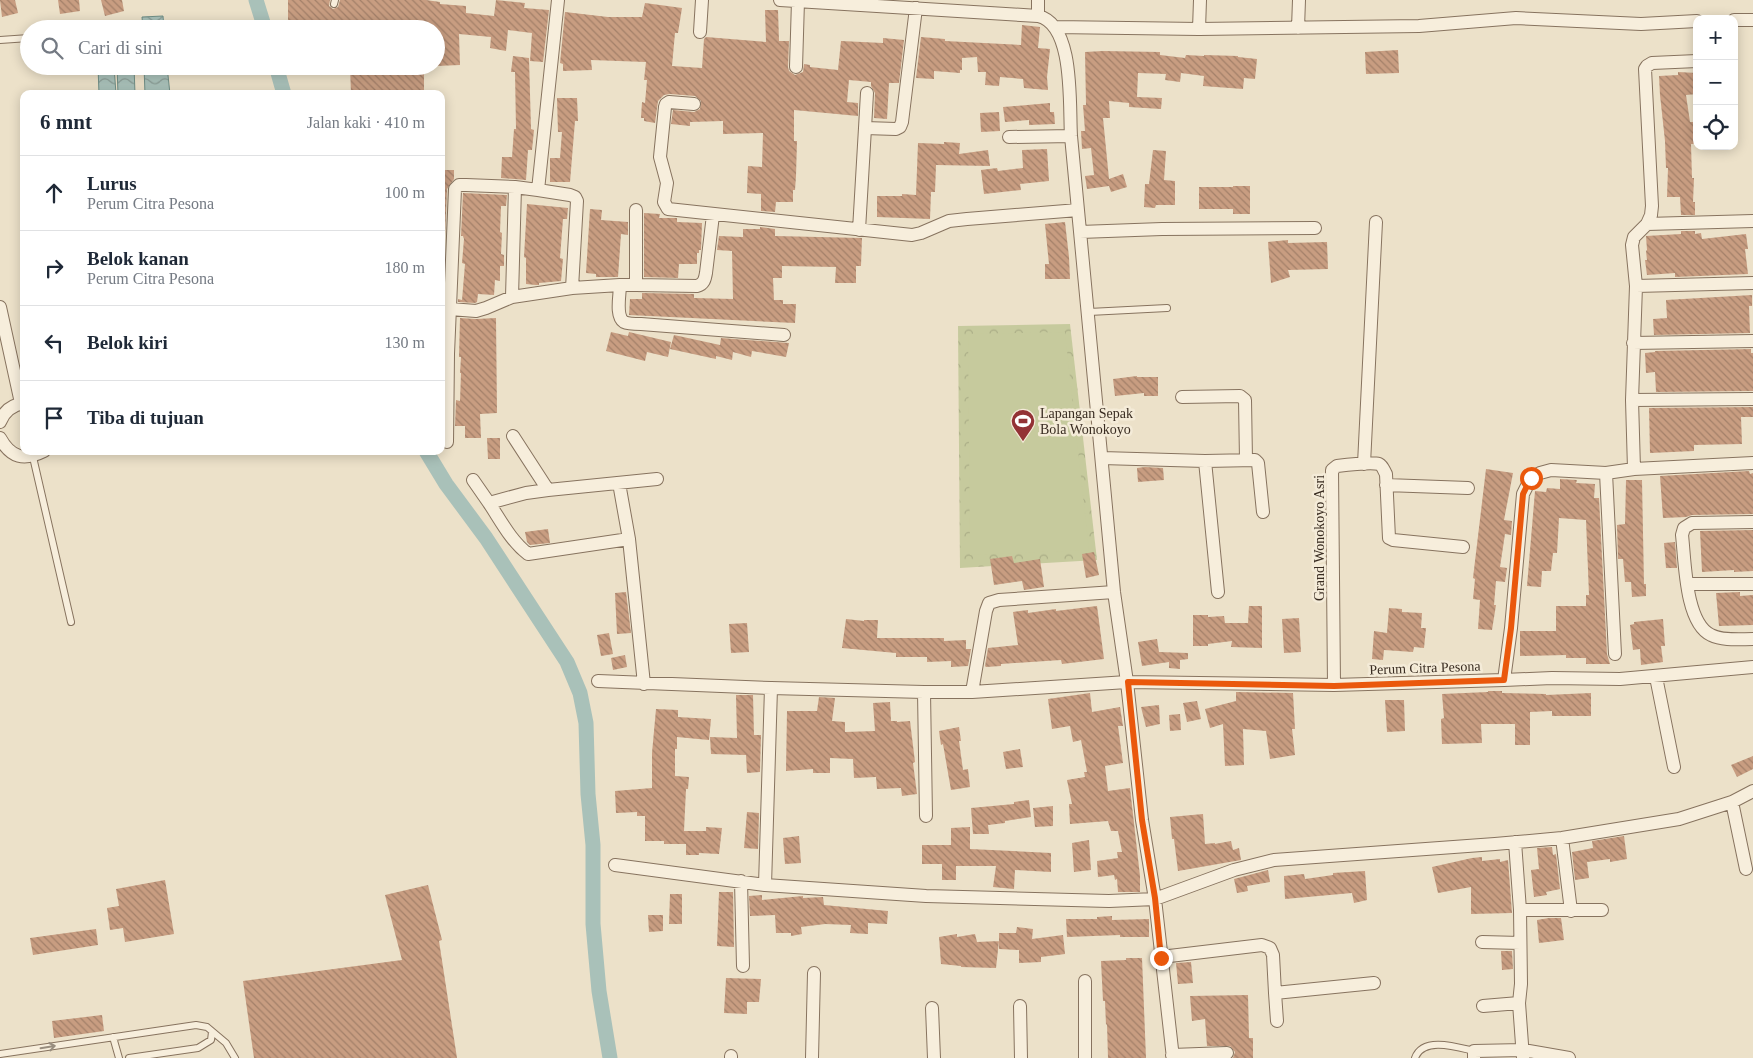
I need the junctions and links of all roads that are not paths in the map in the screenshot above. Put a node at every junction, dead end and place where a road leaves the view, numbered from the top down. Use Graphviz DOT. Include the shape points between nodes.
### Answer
graph roads {
  1 [pos="558,0"];
  2 [pos="702,0"];
  3 [pos="780,0"];
  4 [pos="1038,0"];
  5 [pos="1200,0"];
  6 [pos="1299,0"];
  7 [pos="798,1"];
  8 [pos="916,8"];
  9 [pos="1038,16"];
  10 [pos="1738,20"];
  11 [pos="1753,20"];
  12 [pos="1693,21"];
  13 [pos="1055,27"];
  14 [pos="1298,28"];
  15 [pos="1199,29"];
  16 [pos="700,32"];
  17 [pos="20,39"];
  18 [pos="0,40"];
  19 [pos="1693,61"];
  20 [pos="796,67"];
  21 [pos="867,93"];
  22 [pos="694,104"];
  23 [pos="865,128"];
  24 [pos="1071,136"];
  25 [pos="1009,137"];
  26 [pos="514,187"];
  27 [pos="538,190"];
  28 [pos="636,210"];
  29 [pos="1078,210"];
  30 [pos="708,214"];
  31 [pos="1753,221"];
  32 [pos="1376,222"];
  33 [pos="1646,224"];
  34 [pos="1315,228"];
  35 [pos="859,230"];
  36 [pos="1080,232"];
  37 [pos="1753,283"];
  38 [pos="620,285"];
  39 [pos="636,285"];
  40 [pos="1636,286"];
  41 [pos="572,288"];
  42 [pos="512,297"];
  43 [pos="0,307"];
  44 [pos="1167,308"];
  45 [pos="1089,312"];
  46 [pos="447,317"];
  47 [pos="784,334"];
  48 [pos="1753,341"];
  49 [pos="1633,343"];
  50 [pos="445,354"];
  51 [pos="20,390"];
  52 [pos="1182,397"];
  53 [pos="1753,399"];
  54 [pos="1632,400"];
  55 [pos="20,404"];
  56 [pos="0,422"];
  57 [pos="513,436"];
  58 [pos="0,438"];
  59 [pos="447,442"];
  60 [pos="28,455"];
  61 [pos="38,455"];
  62 [pos="1102,458"];
  63 [pos="1246,460"];
  64 [pos="1205,461"];
  65 [pos="1753,463"];
  66 [pos="1364,464"];
  67 [pos="1634,469"];
  68 [pos="1606,473"];
  69 [pos="657,479"];
  70 [pos="473,480"];
  71 [pos="620,484"];
  72 [pos="1386,485"];
  73 [pos="1468,488"];
  74 [pos="548,490"];
  75 [pos="490,503"];
  76 [pos="1263,512"];
  77 [pos="1753,522"];
  78 [pos="629,539"];
  79 [pos="1463,547"];
  80 [pos="1687,584"];
  81 [pos="1753,584"];
  82 [pos="1114,592"];
  83 [pos="1218,592"];
  84 [pos="71,622"];
  85 [pos="1753,639"];
  86 [pos="1615,654"];
  87 [pos="1753,667"];
  88 [pos="1656,677"];
  89 [pos="1504,680"];
  90 [pos="598,681"];
  91 [pos="1128,682"];
  92 [pos="644,684"];
  93 [pos="1334,686"];
  94 [pos="771,688"];
  95 [pos="924,692"];
  96 [pos="972,692"];
  97 [pos="1674,767"];
  98 [pos="1753,791"];
  99 [pos="1732,802"];
  100 [pos="926,816"];
  101 [pos="1562,838"];
  102 [pos="1515,842"];
  103 [pos="615,865"];
  104 [pos="1746,869"];
  105 [pos="741,881"];
  106 [pos="765,885"];
  107 [pos="1155,898"];
  108 [pos="1520,910"];
  109 [pos="1602,910"];
  110 [pos="1571,911"];
  111 [pos="1482,942"];
  112 [pos="1520,943"];
  113 [pos="1161,958"];
  114 [pos="743,966"];
  115 [pos="814,973"];
  116 [pos="1085,981"];
  117 [pos="1374,984"];
  118 [pos="1275,993"];
  119 [pos="1519,1003"];
  120 [pos="1020,1006"];
  121 [pos="1484,1006"];
  122 [pos="932,1008"];
  123 [pos="1277,1021"];
  124 [pos="212,1032"];
  125 [pos="113,1037"];
  126 [pos="1227,1053"];
  127 [pos="0,1054"];
  128 [pos="1474,1054"];
  129 [pos="1523,1054"];
  130 [pos="1172,1056"];
  131 [pos="119,1058"];
  132 [pos="129,1058"];
  133 [pos="235,1058"];
  134 [pos="812,1058"];
  135 [pos="934,1058"];
  136 [pos="1021,1058"];
  137 [pos="1085,1058"];
  138 [pos="1415,1058"];
  139 [pos="1569,1058"];
  1 -- 27 [label="street"];
  2 -- 16 [label="street"];
  3 -- 7 [label="street"];
  4 -- 9 [label="street"];
  5 -- 15 [label="street"];
  6 -- 14 [label="street"];
  7 -- 8 [label="street"];
  7 -- 20 [label="street"];
  8 -- 9 [label="street"];
  8 -- 23 [label="street" via="900,127 896,130"];
  9 -- 13 [label="street" via="1048,19"];
  10 -- 11 [label="street"];
  12 -- 14 [label="street" via="1641,24 1516,18 1418,26"];
  13 -- 15 [label="street"];
  13 -- 24 [label="street" via="1065,53"];
  14 -- 15 [label="street"];
  17 -- 18 [label="lane"];
  19 -- 33 [label="street" via="1652,63 1645,69 1652,206"];
  21 -- 23 [label="street"];
  22 -- 30 [label="street" via="666,104 660,157 667,183 664,202 668,209"];
  23 -- 35 [label="street"];
  24 -- 25 [label="street"];
  24 -- 29 [label="street"];
  26 -- 27 [label="street"];
  26 -- 42 [label="street"];
  26 -- 46 [label="street" via="459,185 455,189"];
  27 -- 41 [label="street" via="570,195 577,201"];
  28 -- 39 [label="street"];
  29 -- 35 [label="street" via="949,221 912,235"];
  29 -- 36 [label="street"];
  30 -- 35 [label="street"];
  30 -- 39 [label="street" via="706,273 701,285"];
  31 -- 33 [label="street"];
  32 -- 66 [label="street"];
  33 -- 40 [label="street" via="1632,244"];
  34 -- 36 [label="street"];
  36 -- 45 [label="street"];
  37 -- 40 [label="street"];
  38 -- 39 [label="street"];
  38 -- 41 [label="street"];
  38 -- 47 [label="street" via="619,315 626,323"];
  40 -- 49 [label="street"];
  41 -- 42 [label="street"];
  42 -- 46 [label="street" via="486,308"];
  43 -- 51 [label="street"];
  44 -- 45 [label="lane"];
  45 -- 62 [label="street"];
  46 -- 50 [label="street"];
  48 -- 49 [label="street"];
  49 -- 54 [label="street"];
  50 -- 59 [label="street"];
  52 -- 63 [label="street" via="1240,396 1245,400"];
  53 -- 54 [label="street"];
  54 -- 67 [label="street"];
  55 -- 56 [label="street" via="8,410"];
  57 -- 74 [label="street"];
  58 -- 60 [label="street" via="6,449 19,456"];
  61 -- 84 [label="lane"];
  62 -- 64 [label="street"];
  62 -- 82 [label="street"];
  63 -- 64 [label="street"];
  63 -- 76 [label="street" via="1258,463"];
  64 -- 83 [label="street"];
  65 -- 67 [label="street"];
  66 -- 72 [label="street, Grand Wonokoyo Asri" via="1379,464 1384,468"];
  66 -- 93 [label="street, Grand Wonokoyo Asri" via="1337,466 1332,470"];
  67 -- 68 [label="street"];
  68 -- 86 [label="street"];
  68 -- 89 [label="street" via="1552,470 1540,473 1531,478 1523,494"];
  69 -- 71 [label="street"];
  70 -- 75 [label="street"];
  71 -- 74 [label="street"];
  71 -- 78 [label="street"];
  72 -- 73 [label="street"];
  72 -- 79 [label="street, Grand Wonokoyo Asri" via="1389,538"];
  74 -- 75 [label="street"];
  75 -- 78 [label="street" via="511,537 528,554"];
  77 -- 80 [label="street" via="1692,523 1684,528"];
  78 -- 92 [label="street"];
  80 -- 81 [label="street"];
  80 -- 85 [label="street" via="1700,626 1711,635 1725,639"];
  82 -- 91 [label="street"];
  82 -- 96 [label="street" via="989,603"];
  87 -- 88 [label="street, Perum Citra Pesona"];
  88 -- 89 [label="street, Perum Citra Pesona"];
  88 -- 97 [label="street"];
  89 -- 93 [label="street, Perum Citra Pesona"];
  90 -- 92 [label="street, Perum Citra Pesona"];
  91 -- 93 [label="street, Perum Citra Pesona"];
  91 -- 96 [label="street, Perum Citra Pesona"];
  91 -- 107 [label="street" via="1142,820"];
  92 -- 94 [label="street, Perum Citra Pesona"];
  94 -- 95 [label="street, Perum Citra Pesona"];
  94 -- 106 [label="street"];
  95 -- 96 [label="street, Perum Citra Pesona"];
  95 -- 100 [label="street"];
  98 -- 99 [label="street"];
  99 -- 101 [label="street" via="1679,819"];
  99 -- 104 [label="street"];
  101 -- 102 [label="street"];
  101 -- 110 [label="street"];
  102 -- 107 [label="street" via="1274,860 1234,870"];
  102 -- 108 [label="street"];
  103 -- 105 [label="street"];
  105 -- 106 [label="street"];
  105 -- 114 [label="street"];
  106 -- 107 [label="street" via="926,896 1110,901"];
  107 -- 113 [label="street"];
  108 -- 110 [label="street"];
  108 -- 112 [label="street"];
  109 -- 110 [label="street"];
  111 -- 112 [label="street"];
  112 -- 119 [label="street"];
  113 -- 118 [label="street" via="1262,945 1270,948 1273,956"];
  113 -- 130 [label="street"];
  115 -- 134 [label="street"];
  116 -- 137 [label="street"];
  117 -- 118 [label="street"];
  118 -- 123 [label="street"];
  119 -- 121 [label="street"];
  119 -- 129 [label="street"];
  120 -- 136 [label="street"];
  122 -- 135 [label="street"];
  124 -- 125 [label="lane" via="207,1027 196,1025"];
  124 -- 132 [label="lane" via="210,1040 198,1048"];
  124 -- 133 [label="lane" via="226,1043"];
  127 -- 125 [label="lane, one-way"];
  125 -- 131 [label="lane"];
  126 -- 130 [label="street"];
  128 -- 129 [label="street"];
  128 -- 138 [label="lane" via="1440,1044 1428,1046"];
  129 -- 139 [label="street"];
}
